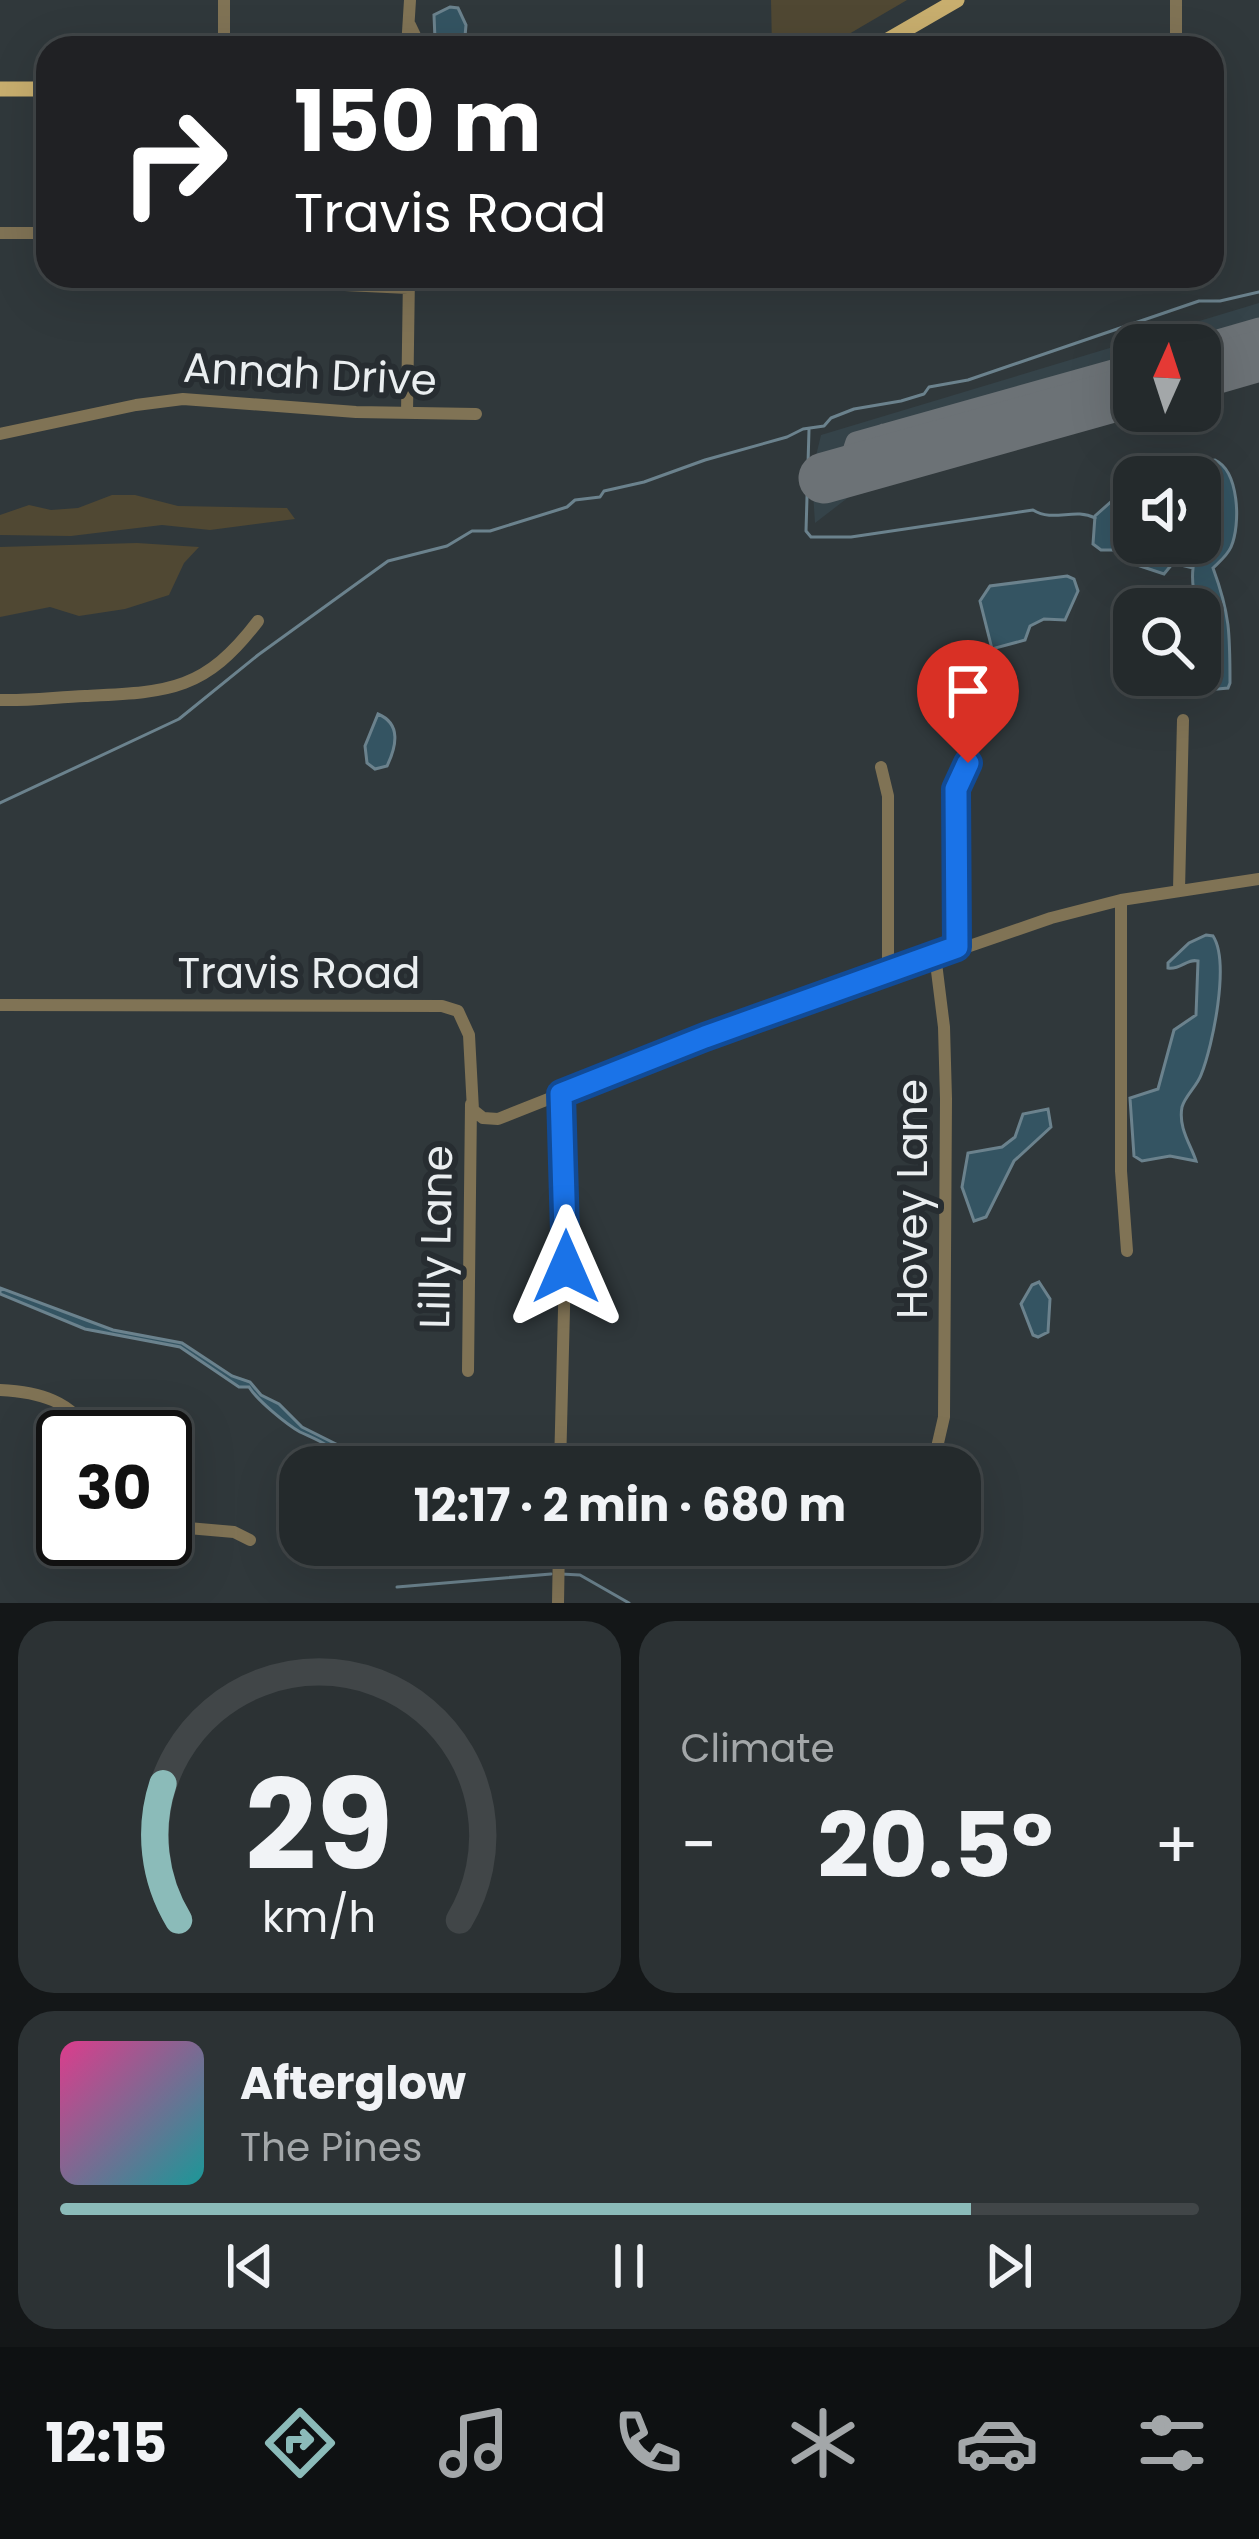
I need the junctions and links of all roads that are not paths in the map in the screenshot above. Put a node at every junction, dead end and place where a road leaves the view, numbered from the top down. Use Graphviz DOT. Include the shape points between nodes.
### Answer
graph roads {
  1 [pos="224,0"];
  2 [pos="410,0"];
  3 [pos="957,0"];
  4 [pos="1176,0"];
  5 [pos="410,24"];
  6 [pos="224,36"];
  7 [pos="408,36"];
  8 [pos="416,36"];
  9 [pos="895,36"];
  10 [pos="1176,36"];
  11 [pos="36,88"];
  12 [pos="0,89"];
  13 [pos="0,233"];
  14 [pos="36,233"];
  15 [pos="408,288"];
  16 [pos="407,413"];
  17 [pos="476,414"];
  18 [pos="0,434"];
  19 [pos="258,621"];
  20 [pos="0,700"];
  21 [pos="1183,721"];
  22 [pos="968,763"];
  23 [pos="881,767"];
  24 [pos="1259,879"];
  25 [pos="1179,890"];
  26 [pos="1121,900"];
  27 [pos="957,947"];
  28 [pos="935,956"];
  29 [pos="892,970"];
  30 [pos="0,1005"];
  31 [pos="561,1094"];
  32 [pos="471,1103"];
  33 [pos="1127,1251"];
  34 [pos="468,1372"];
  35 [pos="0,1390"];
  36 [pos="71,1410"];
  37 [pos="938,1443"];
  38 [pos="561,1446"];
  39 [pos="192,1528"];
  40 [pos="250,1540"];
  41 [pos="559,1566"];
  42 [pos="558,1603"];
  1 -- 6 [label="street"];
  2 -- 5 [label="street"];
  3 -- 9 [label="main road"];
  4 -- 10 [label="street"];
  5 -- 7 [label="street"];
  5 -- 8 [label="street"];
  11 -- 12 [label="main road"];
  13 -- 14 [label="street"];
  15 -- 16 [label="street"];
  16 -- 17 [label="street, Annah Drive"];
  16 -- 18 [label="street, Annah Drive" via="183,399"];
  19 -- 20 [label="street" via="239,646 178,688"];
  21 -- 25 [label="street"];
  22 -- 27 [label="street" via="956,789"];
  23 -- 29 [label="street"];
  24 -- 25 [label="street"];
  25 -- 26 [label="street"];
  26 -- 27 [label="street"];
  26 -- 33 [label="street"];
  27 -- 28 [label="street"];
  28 -- 29 [label="street"];
  28 -- 37 [label="street, Hovey Lane" via="946,1100"];
  29 -- 31 [label="street"];
  30 -- 32 [label="street, Travis Road" via="442,1006 458,1011 467,1027"];
  31 -- 32 [label="street" via="498,1119 477,1115"];
  31 -- 38 [label="street" via="567,1191"];
  32 -- 34 [label="street, Lilly Lane"];
  35 -- 36 [label="street" via="32,1391"];
  39 -- 40 [label="street"];
  41 -- 42 [label="street"];
}
